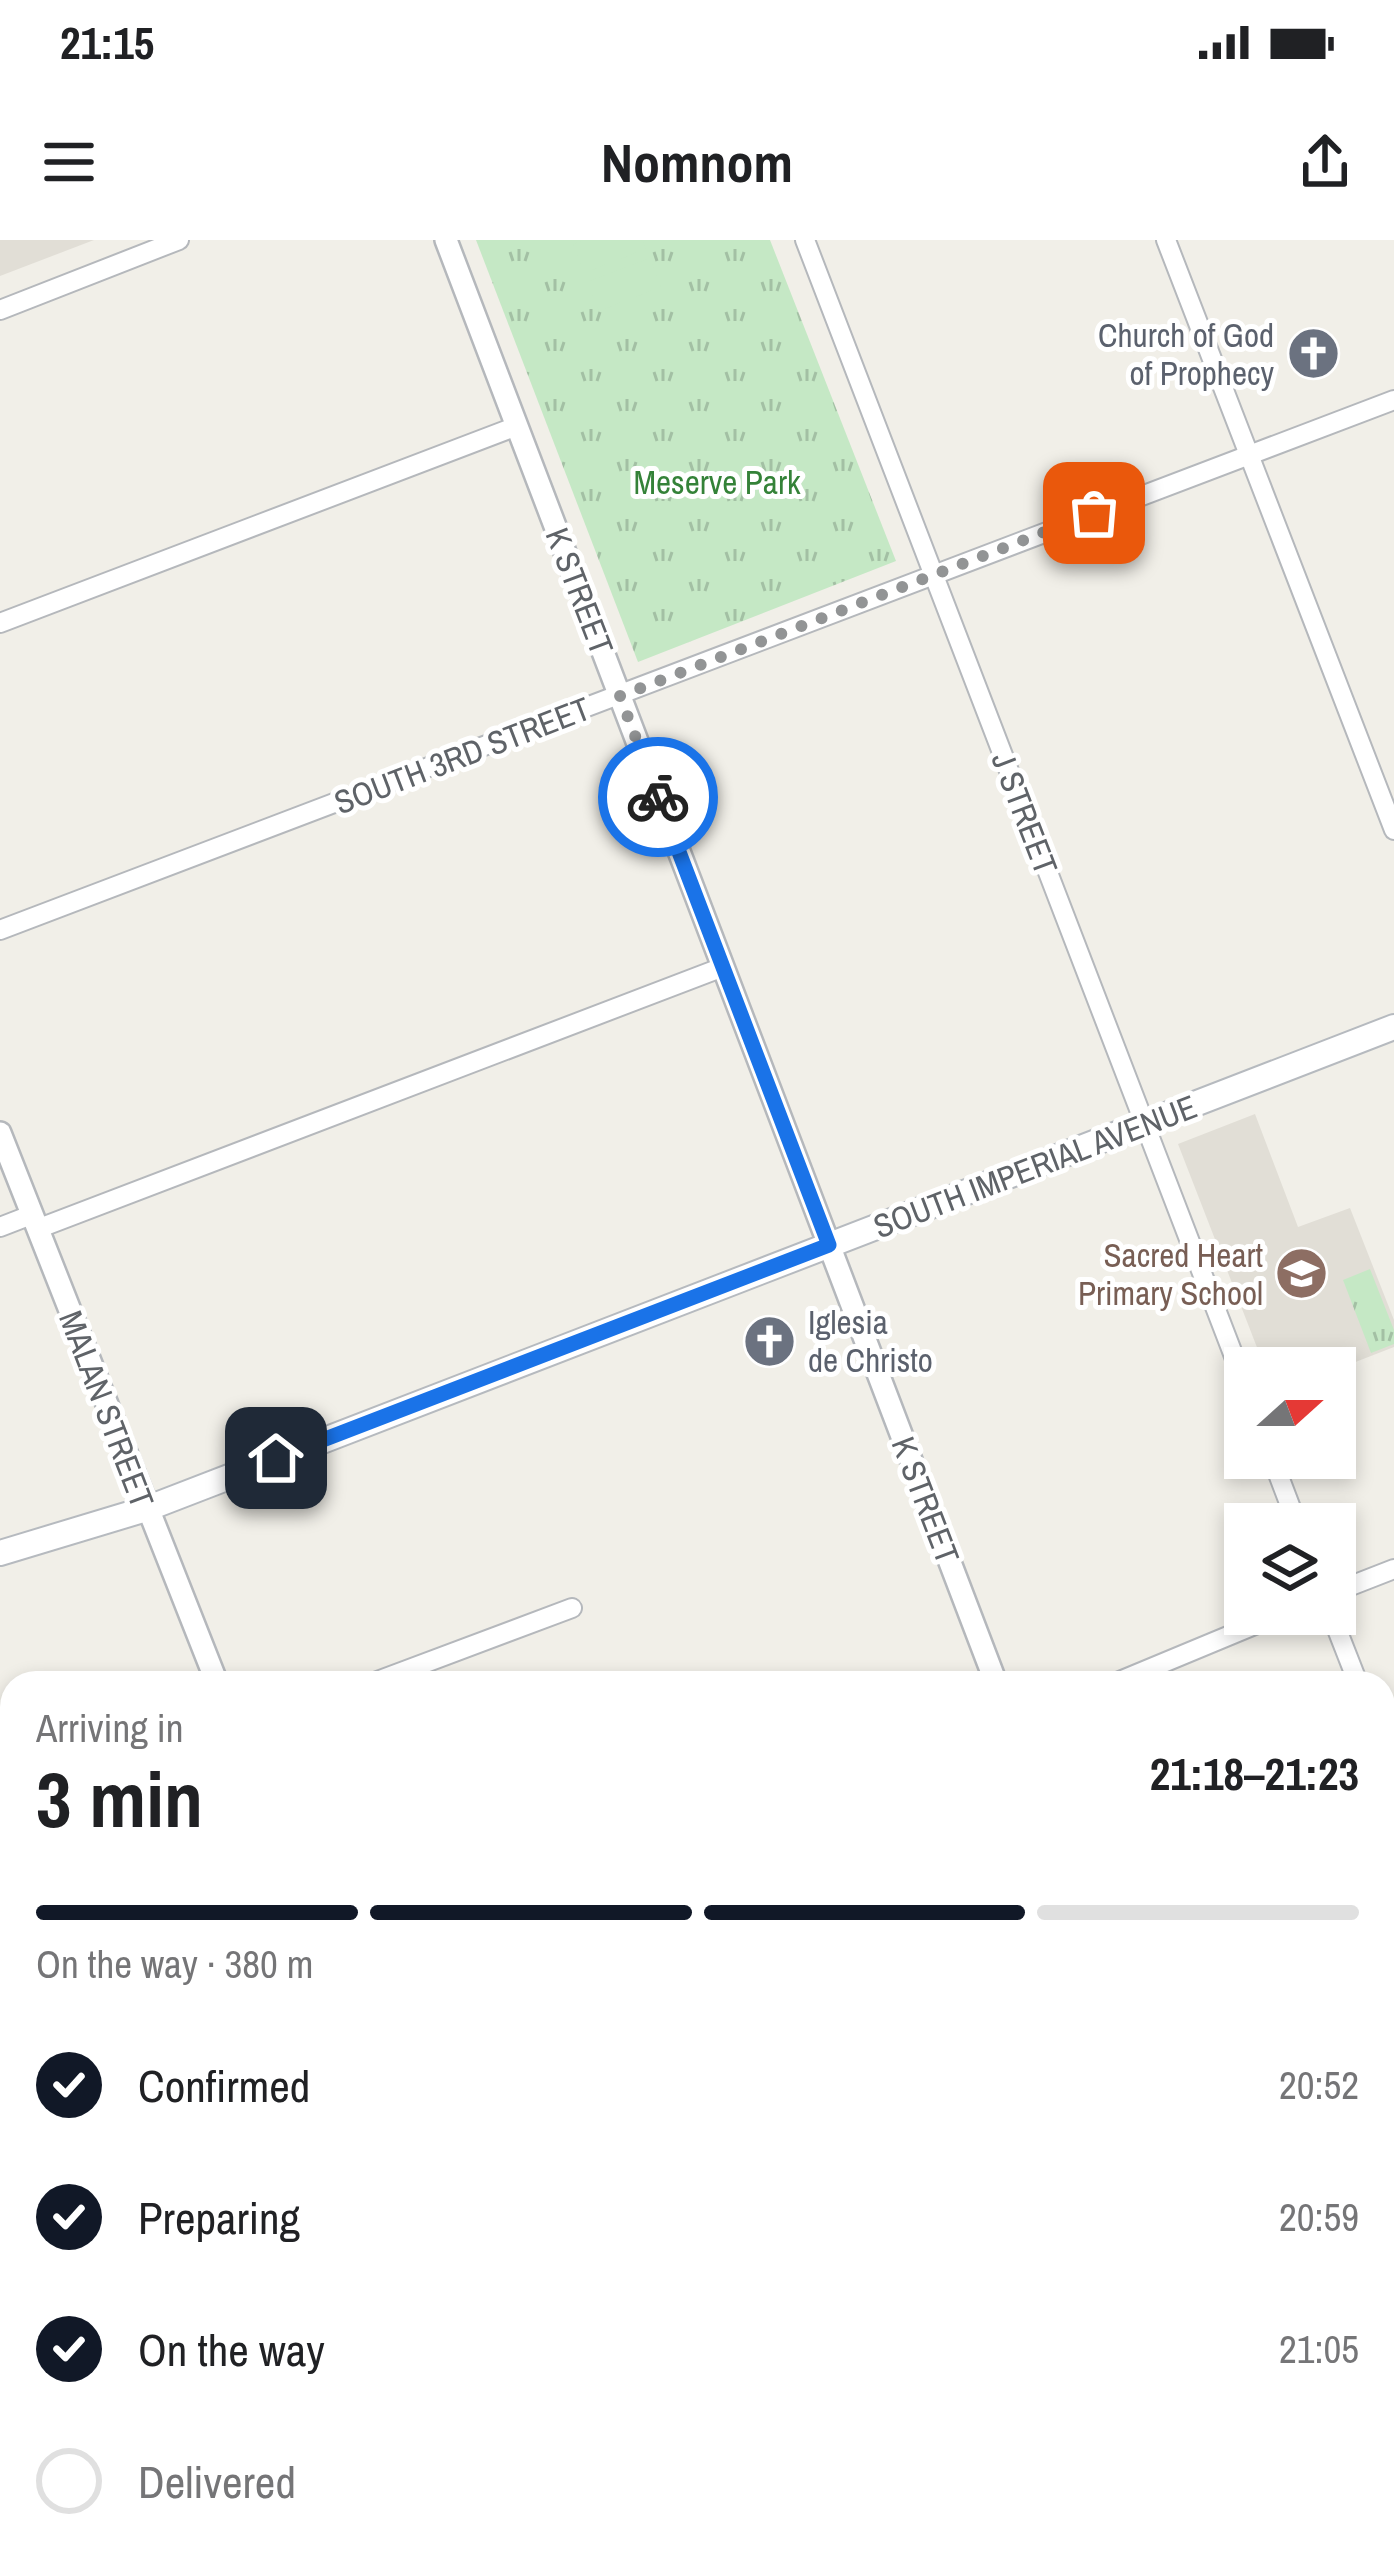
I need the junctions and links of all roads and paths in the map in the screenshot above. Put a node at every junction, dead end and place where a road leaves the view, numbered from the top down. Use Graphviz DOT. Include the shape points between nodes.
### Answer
graph roads {
  1 [pos="179,240"];
  2 [pos="446,240"];
  3 [pos="805,240"];
  4 [pos="1166,240"];
  5 [pos="0,310"];
  6 [pos="1394,400"];
  7 [pos="517,426"];
  8 [pos="1249,455"];
  9 [pos="932,574"];
  10 [pos="0,622"];
  11 [pos="620,696"];
  12 [pos="1394,830"];
  13 [pos="0,930"];
  14 [pos="723,967"];
  15 [pos="1394,1027"];
  16 [pos="1144,1124"];
  17 [pos="0,1133"];
  18 [pos="34,1222"];
  19 [pos="0,1227"];
  20 [pos="829,1245"];
  21 [pos="1230,1347"];
  22 [pos="146,1509"];
  23 [pos="0,1553"];
  24 [pos="1394,1569"];
  25 [pos="1356,1584"];
  26 [pos="572,1608"];
  27 [pos="1230,1635"];
  28 [pos="1339,1635"];
  29 [pos="212,1671"];
  30 [pos="404,1671"];
  31 [pos="991,1671"];
  32 [pos="1144,1671"];
  33 [pos="1353,1671"];
  1 -- 5 [label="street"];
  2 -- 7 [label="street, K STREET"];
  3 -- 9 [label="street, J STREET"];
  4 -- 8 [label="street"];
  6 -- 8 [label="street, SOUTH 3RD STREET"];
  7 -- 10 [label="street"];
  7 -- 11 [label="street, K STREET"];
  8 -- 9 [label="street, SOUTH 3RD STREET"];
  8 -- 12 [label="street"];
  9 -- 11 [label="street, SOUTH 3RD STREET"];
  9 -- 16 [label="street, J STREET"];
  11 -- 13 [label="street, SOUTH 3RD STREET"];
  11 -- 14 [label="street, K STREET"];
  14 -- 18 [label="street"];
  14 -- 20 [label="street, K STREET"];
  15 -- 16 [label="main road, SOUTH IMPERIAL AVENUE"];
  16 -- 20 [label="main road, SOUTH IMPERIAL AVENUE"];
  16 -- 21 [label="street, J STREET"];
  17 -- 18 [label="street, MALAN STREET"];
  18 -- 19 [label="street"];
  18 -- 22 [label="street, MALAN STREET"];
  20 -- 22 [label="main road, SOUTH IMPERIAL AVENUE"];
  20 -- 31 [label="street, K STREET"];
  22 -- 23 [label="main road, SOUTH IMPERIAL AVENUE"];
  22 -- 29 [label="street, MALAN STREET"];
  24 -- 25 [label="street"];
  26 -- 30 [label="street"];
  27 -- 32 [label="street"];
  28 -- 33 [label="street"];
}
